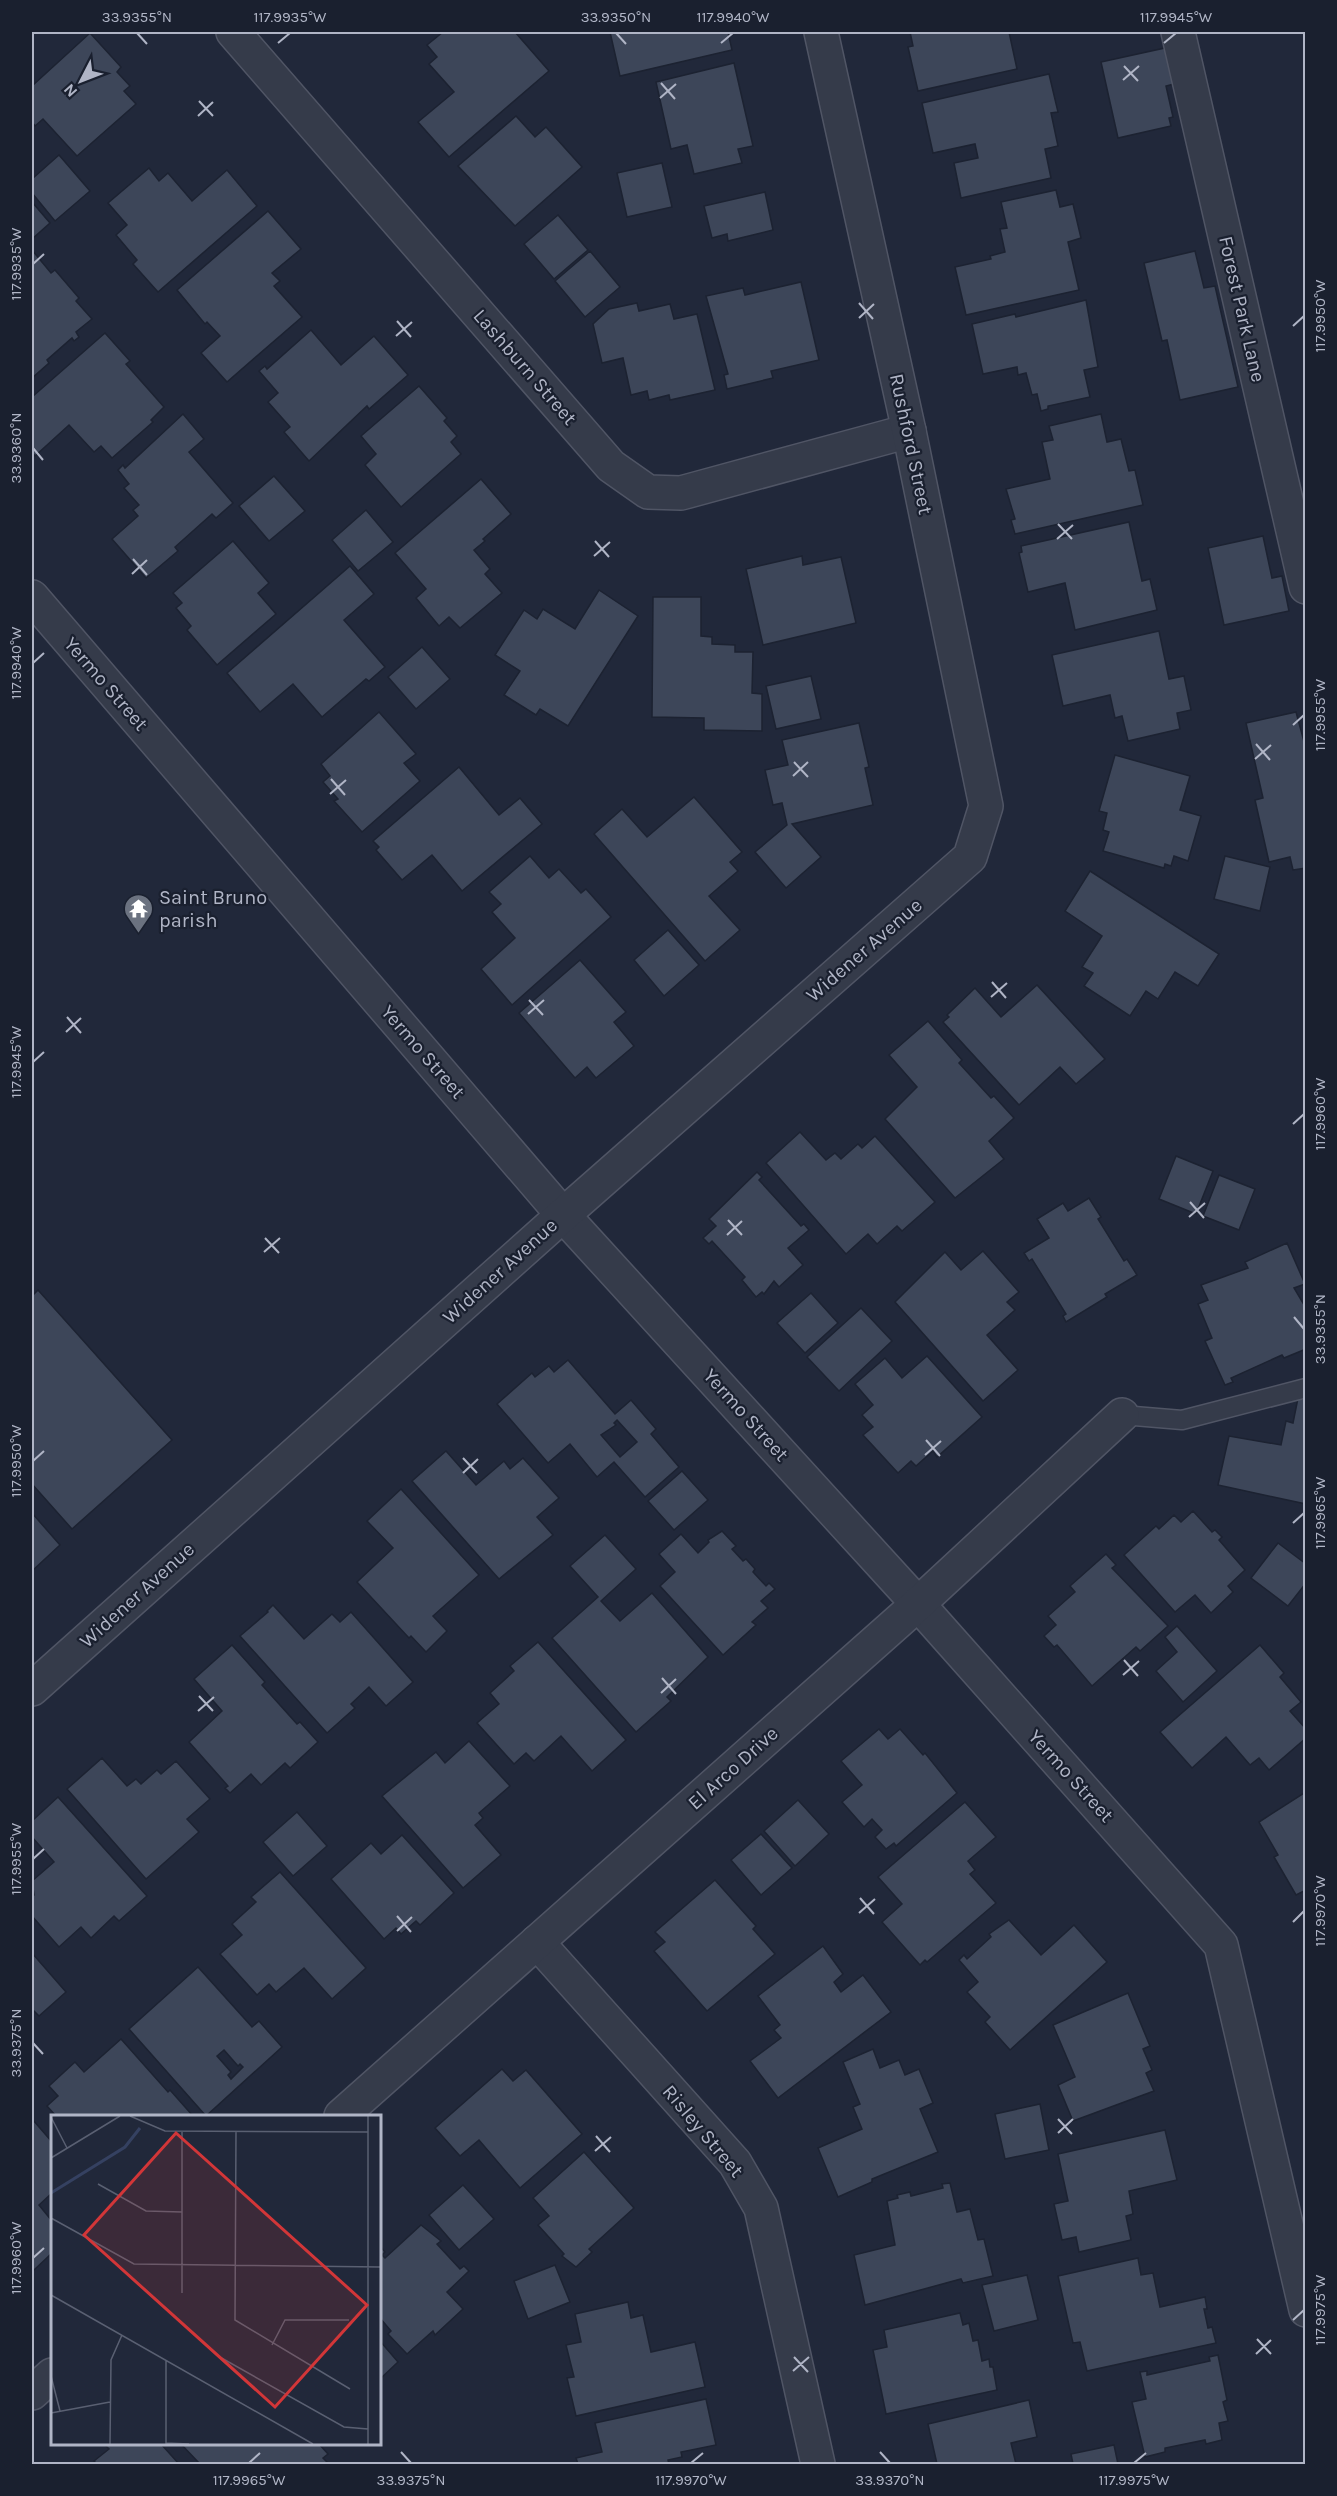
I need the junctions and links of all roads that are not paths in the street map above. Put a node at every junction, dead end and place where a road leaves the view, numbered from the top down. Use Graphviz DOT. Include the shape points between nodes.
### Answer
graph roads {
  1 [pos="233,32"];
  2 [pos="821,32"];
  3 [pos="1178,32"];
  4 [pos="909,431"];
  5 [pos="1305,587"];
  6 [pos="32,597"];
  7 [pos="970,857"];
  8 [pos="562,1215"];
  9 [pos="1305,1388"];
  10 [pos="1122,1415"];
  11 [pos="918,1604"];
  12 [pos="32,1689"];
  13 [pos="537,1942"];
  14 [pos="342,2115"];
  15 [pos="1305,2310"];
  16 [pos="51,2375"];
  17 [pos="32,2393"];
  18 [pos="818,2464"];
  1 -- 4 [label="street, Lashburn Street" via="610,466 648,492 681,493"];
  2 -- 4 [label="street, Rushford Street"];
  3 -- 5 [label="street, Forest Park Lane"];
  4 -- 7 [label="street, Rushford Street" via="986,806"];
  6 -- 8 [label="street, Yermo Street"];
  7 -- 8 [label="street, Widener Avenue"];
  8 -- 11 [label="street, Yermo Street"];
  8 -- 12 [label="street, Widener Avenue"];
  9 -- 10 [label="lane" via="1182,1420"];
  10 -- 11 [label="street, El Arco Drive"];
  11 -- 13 [label="street, El Arco Drive"];
  11 -- 15 [label="street, Yermo Street" via="1221,1946"];
  13 -- 14 [label="street, El Arco Drive"];
  13 -- 18 [label="street, Risley Street" via="735,2163 762,2208"];
  16 -- 17 [label="street"];
}
